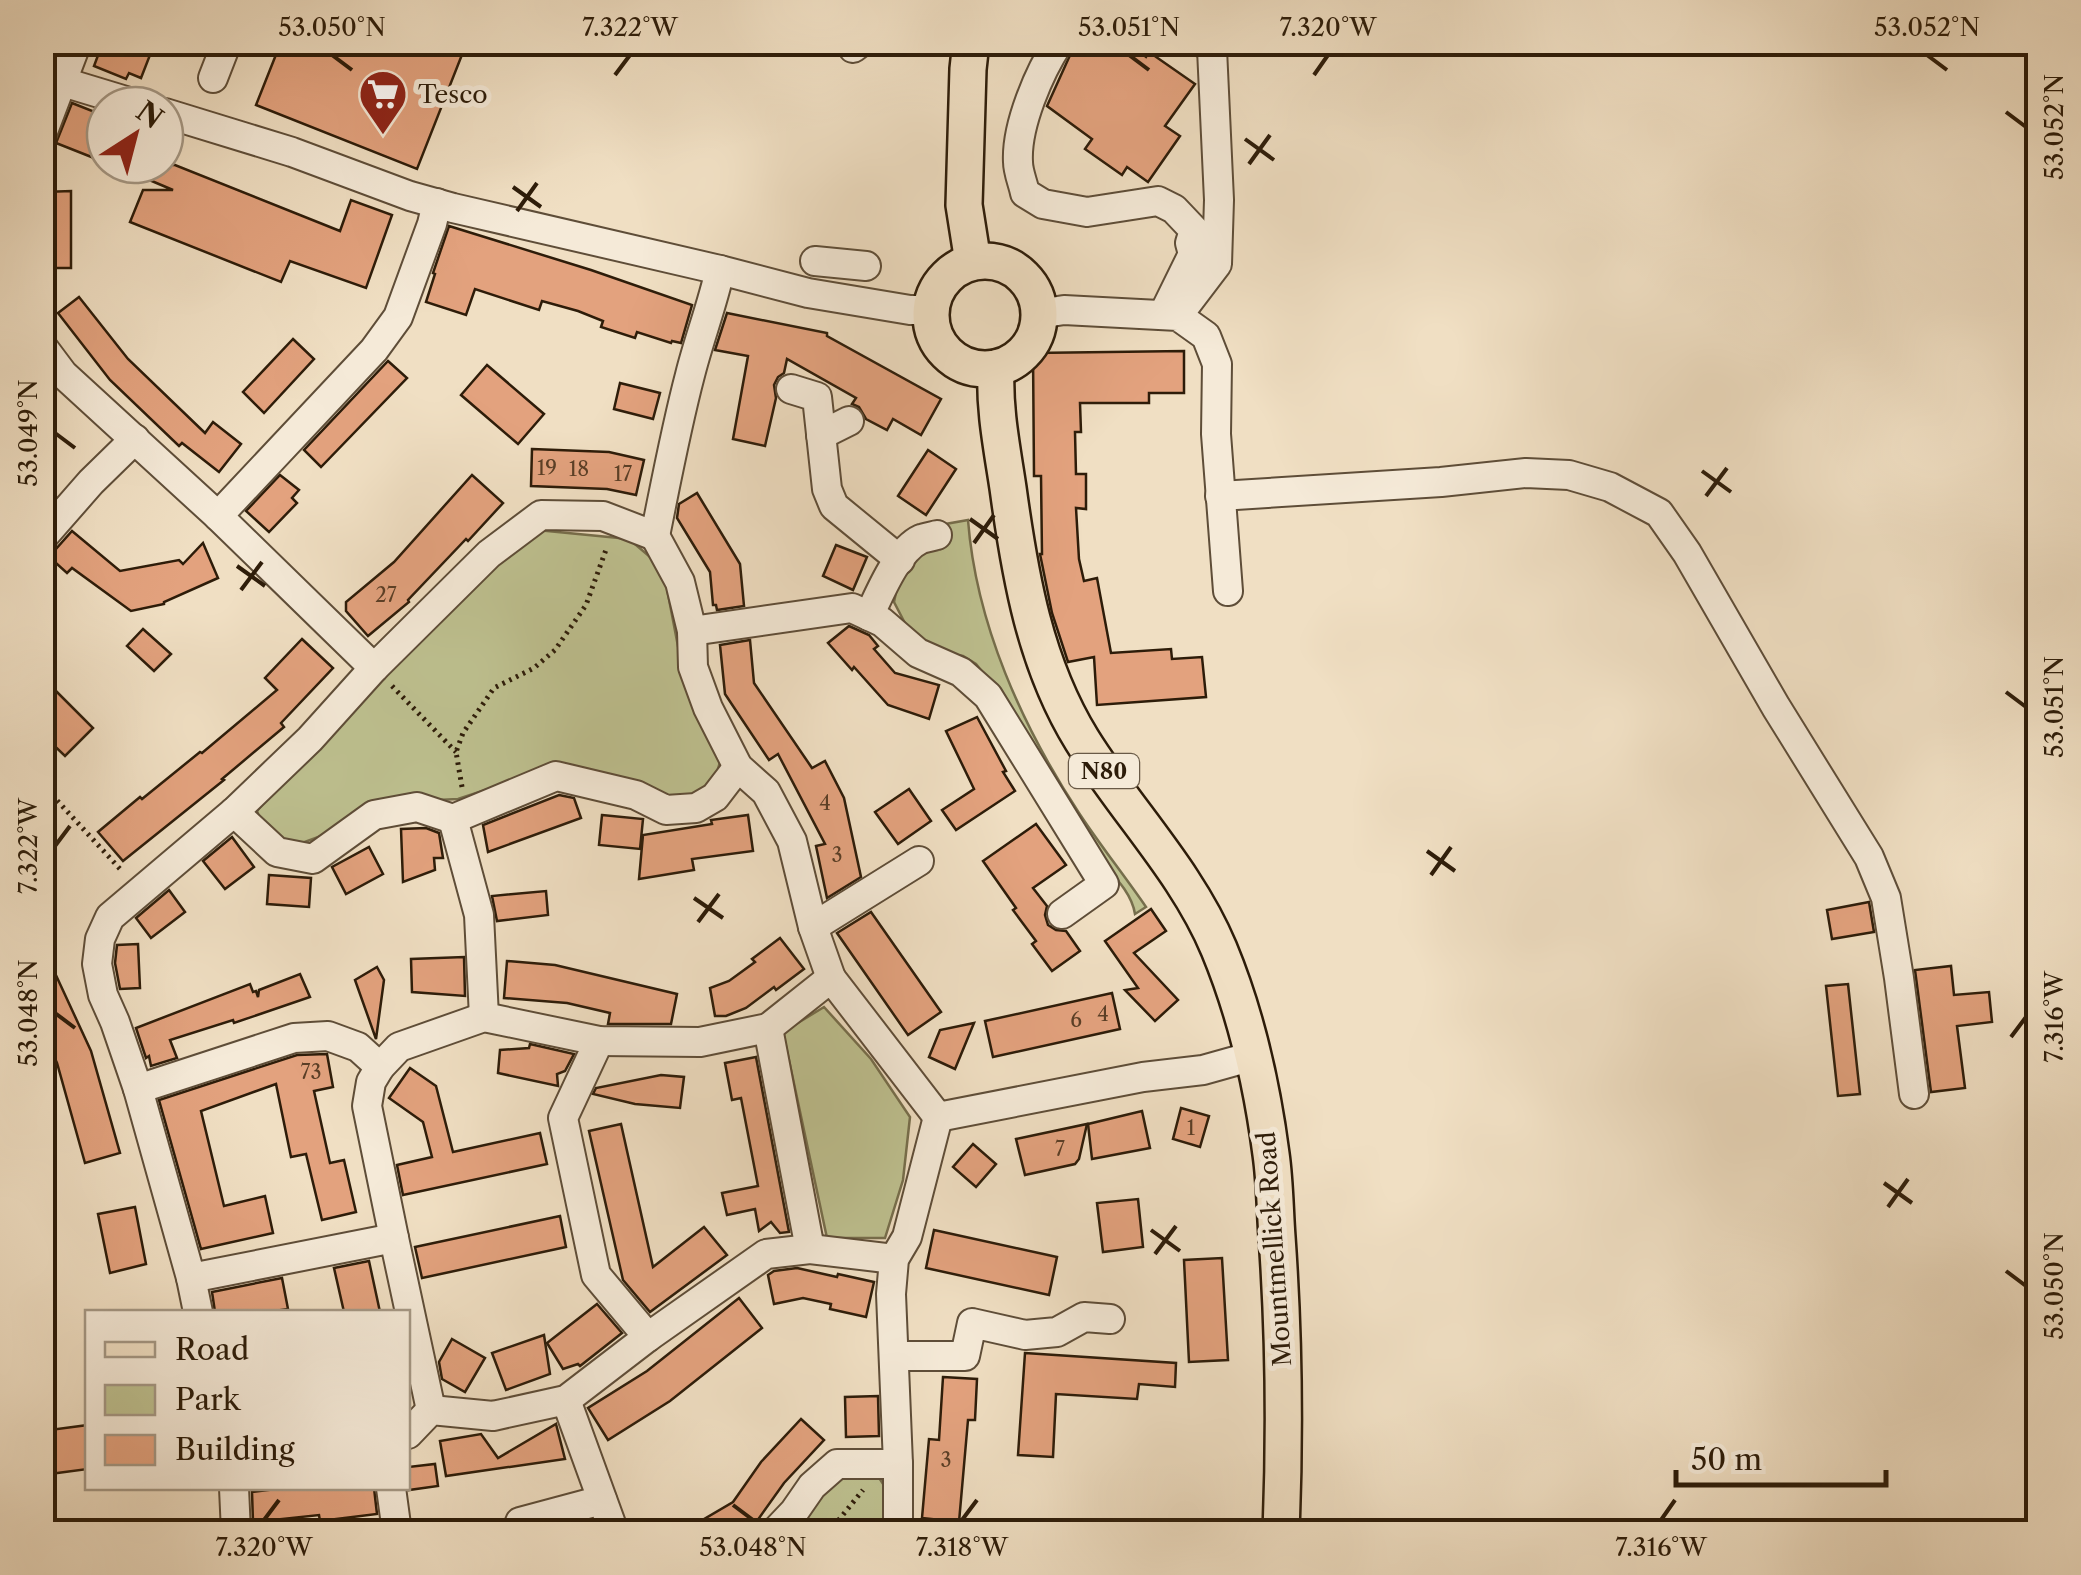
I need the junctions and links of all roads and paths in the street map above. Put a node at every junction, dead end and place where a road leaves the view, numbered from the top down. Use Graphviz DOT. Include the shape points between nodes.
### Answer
graph roads {
  1 [pos="76,42"];
  2 [pos="227,42"];
  3 [pos="1059,42"];
  4 [pos="1202,42"];
  5 [pos="974,51"];
  6 [pos="53,77"];
  7 [pos="213,78"];
  8 [pos="85,87"];
  9 [pos="185,119"];
  10 [pos="42,134"];
  11 [pos="437,204"];
  12 [pos="815,261"];
  13 [pos="974,262"];
  14 [pos="866,266"];
  15 [pos="720,270"];
  16 [pos="931,310"];
  17 [pos="1040,314"];
  18 [pos="1170,315"];
  19 [pos="42,346"];
  20 [pos="996,368"];
  21 [pos="791,390"];
  22 [pos="849,421"];
  23 [pos="821,435"];
  24 [pos="135,439"];
  25 [pos="1220,496"];
  26 [pos="218,516"];
  27 [pos="618,522"];
  28 [pos="937,535"];
  29 [pos="655,536"];
  30 [pos="42,538"];
  31 [pos="900,560"];
  32 [pos="1228,590"];
  33 [pos="869,616"];
  34 [pos="692,631"];
  35 [pos="374,668"];
  36 [pos="456,752"];
  37 [pos="738,768"];
  38 [pos="42,784"];
  39 [pos="234,812"];
  40 [pos="460,816"];
  41 [pos="920,861"];
  42 [pos="141,892"];
  43 [pos="1062,914"];
  44 [pos="814,927"];
  45 [pos="831,978"];
  46 [pos="484,1017"];
  47 [pos="768,1028"];
  48 [pos="599,1041"];
  49 [pos="1252,1056"];
  50 [pos="380,1067"];
  51 [pos="138,1089"];
  52 [pos="1914,1094"];
  53 [pos="938,1117"];
  54 [pos="394,1238"];
  55 [pos="810,1249"];
  56 [pos="894,1259"];
  57 [pos="191,1278"];
  58 [pos="198,1310"];
  59 [pos="409,1310"];
  60 [pos="410,1312"];
  61 [pos="1110,1320"];
  62 [pos="648,1338"];
  63 [pos="894,1356"];
  64 [pos="566,1400"];
  65 [pos="431,1410"];
  66 [pos="410,1432"];
  67 [pos="891,1464"];
  68 [pos="234,1490"];
  69 [pos="391,1490"];
  70 [pos="602,1500"];
  71 [pos="520,1522"];
  72 [pos="236,1532"];
  73 [pos="397,1532"];
  74 [pos="614,1532"];
  75 [pos="775,1532"];
  76 [pos="828,1532"];
  77 [pos="898,1532"];
  78 [pos="1281,1532"];
  1 -- 6 [label="street"];
  2 -- 7 [label="street"];
  3 -- 18 [label="street" via="1039,74 1024,122 1018,162 1025,193 1043,204 1087,212 1158,200 1174,209 1194,230 1193,254"];
  4 -- 18 [label="street" via="1212,49 1217,264"];
  5 -- 13 [label="main road" via="964,205"];
  6 -- 8 [label="street"];
  6 -- 10 [label="street"];
  9 -- 11 [label="street"];
  11 -- 15 [label="street"];
  11 -- 26 [label="street" via="398,317"];
  12 -- 14 [label="street"];
  13 -- 16 [label="main road" via="944,279"];
  13 -- 17 [label="main road" via="989,260 1019,272"];
  15 -- 16 [label="street" via="808,293"];
  15 -- 29 [label="street"];
  16 -- 20 [label="main road" via="938,342 949,355"];
  17 -- 18 [label="street"];
  17 -- 20 [label="main road" via="1028,348"];
  18 -- 25 [label="street" via="1206,336 1217,364"];
  19 -- 24 [label="street"];
  20 -- 49 [label="main road, Mountmellick Road / N80" via="994,399 1035,635 1081,739 1180,876 1218,946"];
  21 -- 23 [label="street" via="817,397"];
  22 -- 23 [label="street"];
  23 -- 31 [label="street" via="834,506"];
  24 -- 26 [label="street"];
  24 -- 30 [label="street"];
  25 -- 32 [label="street"];
  25 -- 52 [label="street" via="1526,473 1569,475 1610,487 1659,513 1869,858 1886,898"];
  26 -- 35 [label="street"];
  27 -- 29 [label="street"];
  27 -- 35 [label="street" via="542,514 489,554"];
  27 -- 36 [label="path" via="573,626 534,668 494,688"];
  28 -- 31 [label="street" via="921,539"];
  29 -- 34 [label="street" via="680,582"];
  31 -- 33 [label="street"];
  33 -- 34 [label="street" via="852,608"];
  33 -- 43 [label="street" via="918,653 962,672 988,696 1104,884"];
  34 -- 37 [label="street" via="693,666"];
  35 -- 36 [label="path"];
  35 -- 39 [label="street"];
  36 -- 40 [label="path"];
  37 -- 40 [label="street" via="715,797 696,808 666,810 636,795 556,776"];
  37 -- 44 [label="street" via="766,792 792,841"];
  38 -- 42 [label="path"];
  39 -- 40 [label="street" via="276,852 313,859 374,815 417,807"];
  39 -- 42 [label="street"];
  40 -- 46 [label="street" via="479,915"];
  41 -- 44 [label="street"];
  42 -- 51 [label="street" via="110,917 98,964 102,995"];
  44 -- 45 [label="street"];
  45 -- 47 [label="street"];
  45 -- 53 [label="street"];
  46 -- 48 [label="street"];
  46 -- 50 [label="street" via="399,1048"];
  47 -- 48 [label="street" via="700,1042"];
  47 -- 55 [label="street"];
  48 -- 62 [label="street" via="563,1118 596,1274"];
  49 -- 53 [label="street"];
  49 -- 78 [label="main road, Mountmellick Road / N80" via="1271,1154 1283,1314"];
  50 -- 51 [label="street" via="358,1047 328,1036 294,1038"];
  50 -- 54 [label="street" via="367,1106"];
  51 -- 57 [label="street"];
  53 -- 56 [label="street" via="907,1238"];
  54 -- 57 [label="street"];
  54 -- 59 [label="street"];
  55 -- 56 [label="street"];
  55 -- 62 [label="street" via="766,1254"];
  56 -- 63 [label="street"];
  57 -- 58 [label="street"];
  60 -- 65 [label="street"];
  61 -- 63 [label="street" via="1084,1317 1056,1332 1026,1335 972,1323 965,1356"];
  62 -- 64 [label="street"];
  63 -- 67 [label="street"];
  64 -- 65 [label="street" via="494,1416"];
  64 -- 70 [label="street"];
  65 -- 66 [label="street"];
  67 -- 75 [label="street" via="836,1464"];
  67 -- 76 [label="path"];
  67 -- 77 [label="street"];
  68 -- 72 [label="street"];
  69 -- 73 [label="street"];
  70 -- 71 [label="street"];
  70 -- 74 [label="street"];
}
